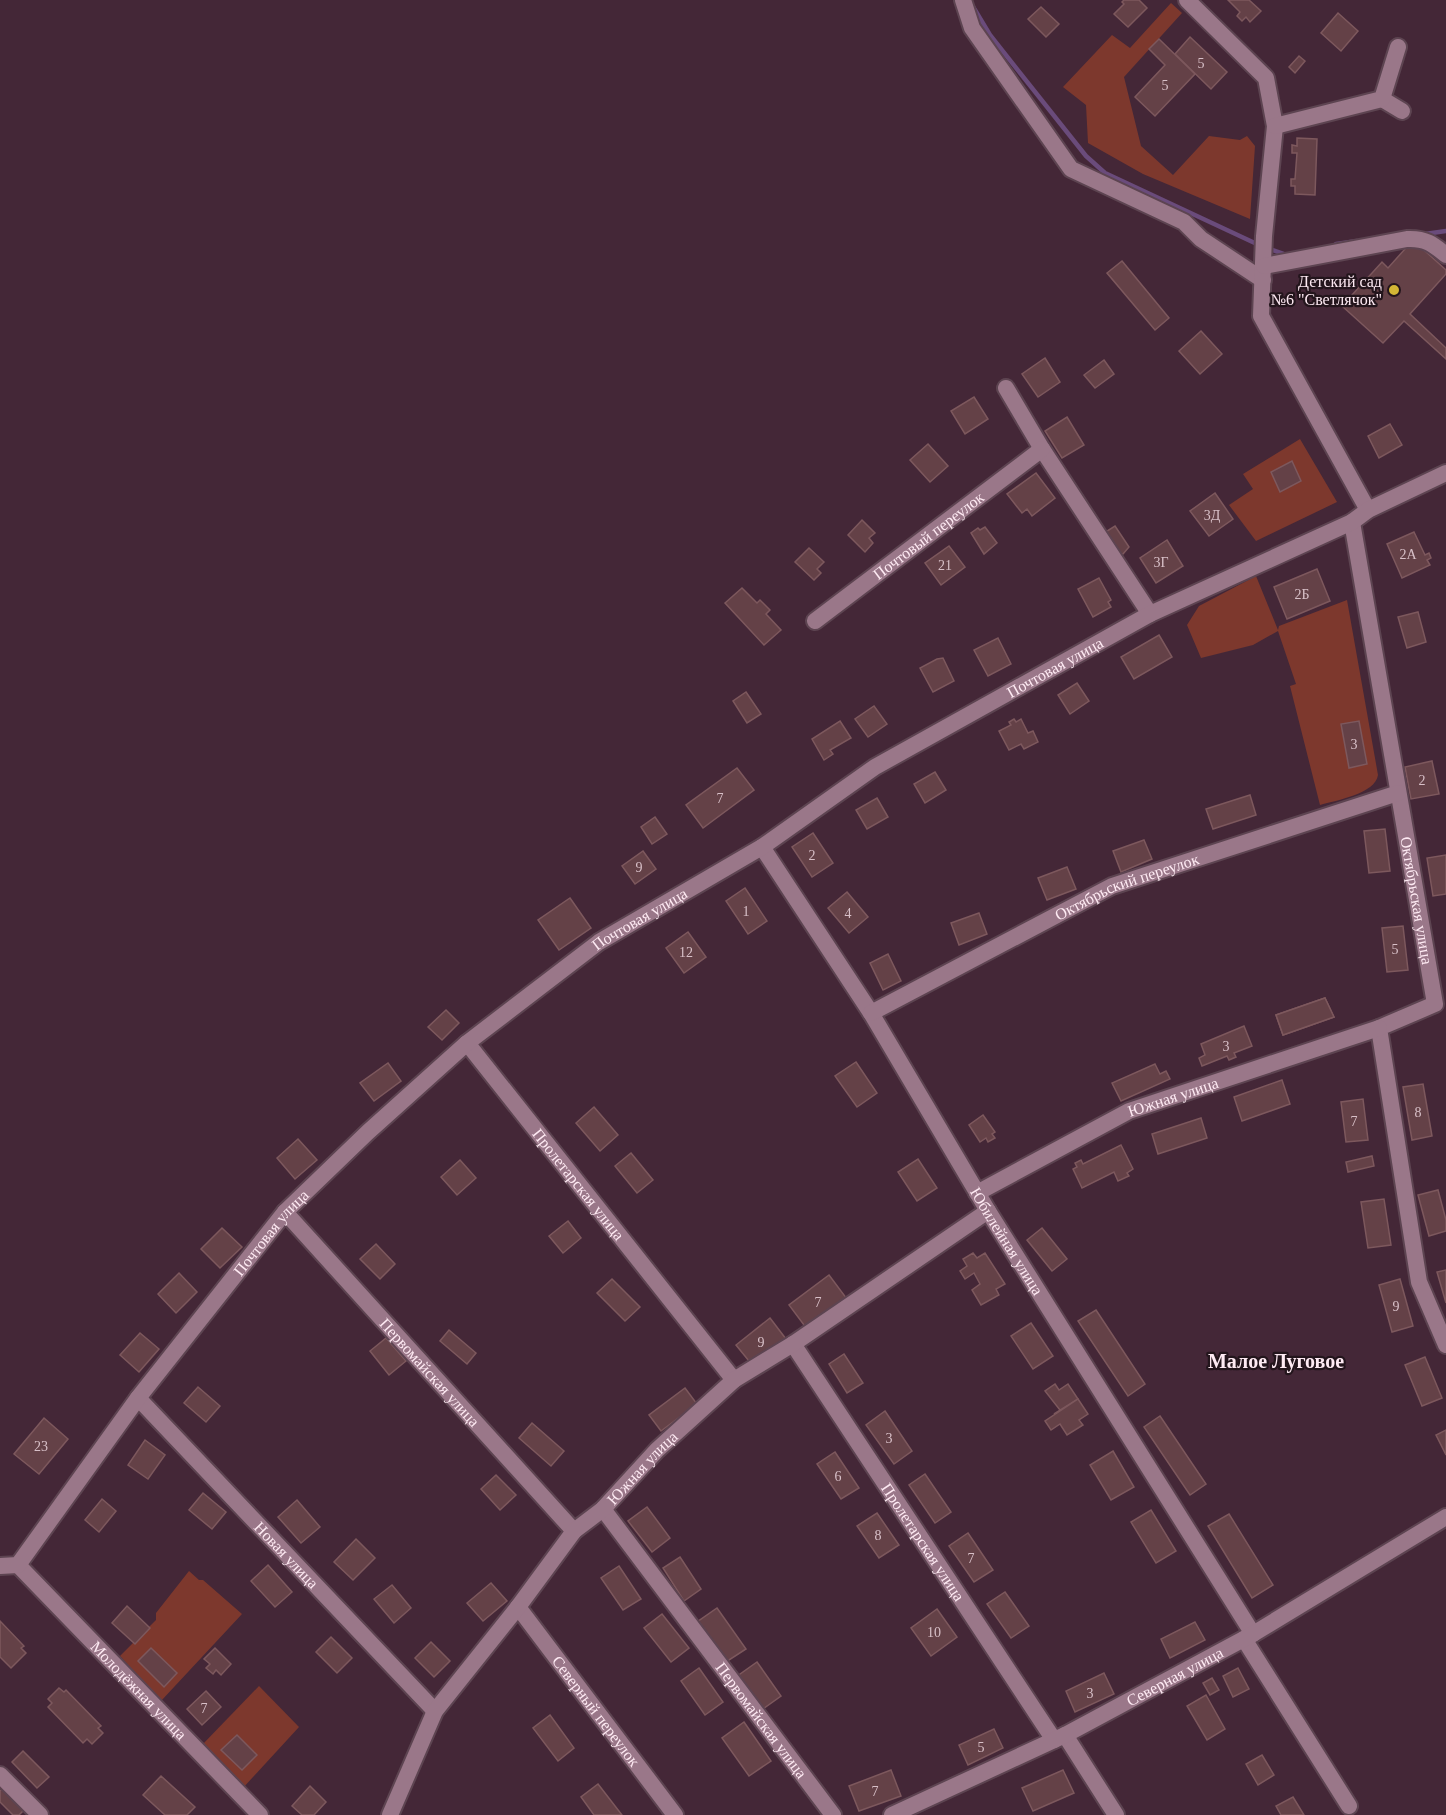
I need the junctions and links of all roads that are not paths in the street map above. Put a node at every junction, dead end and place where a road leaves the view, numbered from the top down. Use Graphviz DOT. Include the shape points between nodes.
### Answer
graph roads {
  1 [pos="963,0"];
  2 [pos="1187,0"];
  3 [pos="1398,47"];
  4 [pos="1383,99"];
  5 [pos="1402,111"];
  6 [pos="1275,126"];
  7 [pos="1446,255"];
  8 [pos="1264,269"];
  9 [pos="1006,388"];
  10 [pos="1042,449"];
  11 [pos="1446,473"];
  12 [pos="1368,510"];
  13 [pos="1352,522"];
  14 [pos="1150,614"];
  15 [pos="814,621"];
  16 [pos="1398,793"];
  17 [pos="762,847"];
  18 [pos="871,1013"];
  19 [pos="1379,1028"];
  20 [pos="468,1043"];
  21 [pos="977,1193"];
  22 [pos="988,1211"];
  23 [pos="285,1212"];
  24 [pos="793,1344"];
  25 [pos="1446,1345"];
  26 [pos="734,1380"];
  27 [pos="138,1398"];
  28 [pos="603,1509"];
  29 [pos="1446,1517"];
  30 [pos="574,1531"];
  31 [pos="18,1565"];
  32 [pos="0,1566"];
  33 [pos="518,1607"];
  34 [pos="1249,1636"];
  35 [pos="435,1711"];
  36 [pos="1060,1738"];
  37 [pos="0,1774"];
  38 [pos="1349,1806"];
  39 [pos="40,1815"];
  40 [pos="261,1815"];
  41 [pos="390,1815"];
  42 [pos="675,1815"];
  43 [pos="833,1815"];
  44 [pos="892,1815"];
  45 [pos="1116,1815"];
  1 -- 8 [label="street" via="972,28 1071,169 1184,222 1201,239"];
  2 -- 6 [label="street" via="1266,78"];
  3 -- 4 [label="street"];
  4 -- 5 [label="street"];
  4 -- 6 [label="street"];
  6 -- 8 [label="street"];
  7 -- 8 [label="street" via="1429,242 1407,239"];
  8 -- 12 [label="street" via="1261,316"];
  9 -- 10 [label="street"];
  10 -- 14 [label="street"];
  10 -- 15 [label="street, Почтовый переулок"];
  11 -- 12 [label="street, Почтовая улица"];
  12 -- 13 [label="street, Почтовая улица"];
  13 -- 14 [label="street, Почтовая улица"];
  13 -- 16 [label="street, Октябрьская улица"];
  14 -- 17 [label="street, Почтовая улица" via="875,767"];
  16 -- 18 [label="street, Октябрьский переулок" via="1112,886"];
  16 -- 19 [label="street, Октябрьская улица" via="1435,1004"];
  17 -- 18 [label="street, Юбилейная улица"];
  17 -- 20 [label="street, Почтовая улица" via="599,942"];
  18 -- 21 [label="street, Юбилейная улица"];
  19 -- 21 [label="street, Южная улица" via="1129,1111"];
  19 -- 25 [label="street" via="1419,1282"];
  20 -- 23 [label="street, Почтовая улица"];
  20 -- 26 [label="street, Пролетарская улица"];
  21 -- 22 [label="street, Юбилейная улица"];
  22 -- 24 [label="street, Южная улица"];
  22 -- 34 [label="street, Юбилейная улица"];
  23 -- 27 [label="street, Почтовая улица"];
  23 -- 30 [label="street, Первомайская улица"];
  24 -- 26 [label="street, Южная улица"];
  24 -- 36 [label="street, Пролетарская улица"];
  26 -- 28 [label="street, Южная улица" via="657,1450"];
  27 -- 31 [label="street, Почтовая улица"];
  27 -- 35 [label="street, Новая улица"];
  28 -- 30 [label="street, Южная улица"];
  28 -- 43 [label="street, Первомайская улица"];
  29 -- 34 [label="street, Северная улица"];
  30 -- 33 [label="street, Южная улица"];
  31 -- 32 [label="street"];
  31 -- 40 [label="street, Молодёжная улица"];
  33 -- 35 [label="street, Южная улица"];
  33 -- 42 [label="street, Северный переулок"];
  34 -- 36 [label="street, Северная улица"];
  34 -- 38 [label="street, Юбилейная улица"];
  35 -- 41 [label="street, Южная улица"];
  36 -- 44 [label="street, Северная улица"];
  36 -- 45 [label="street"];
  37 -- 39 [label="street"];
}
